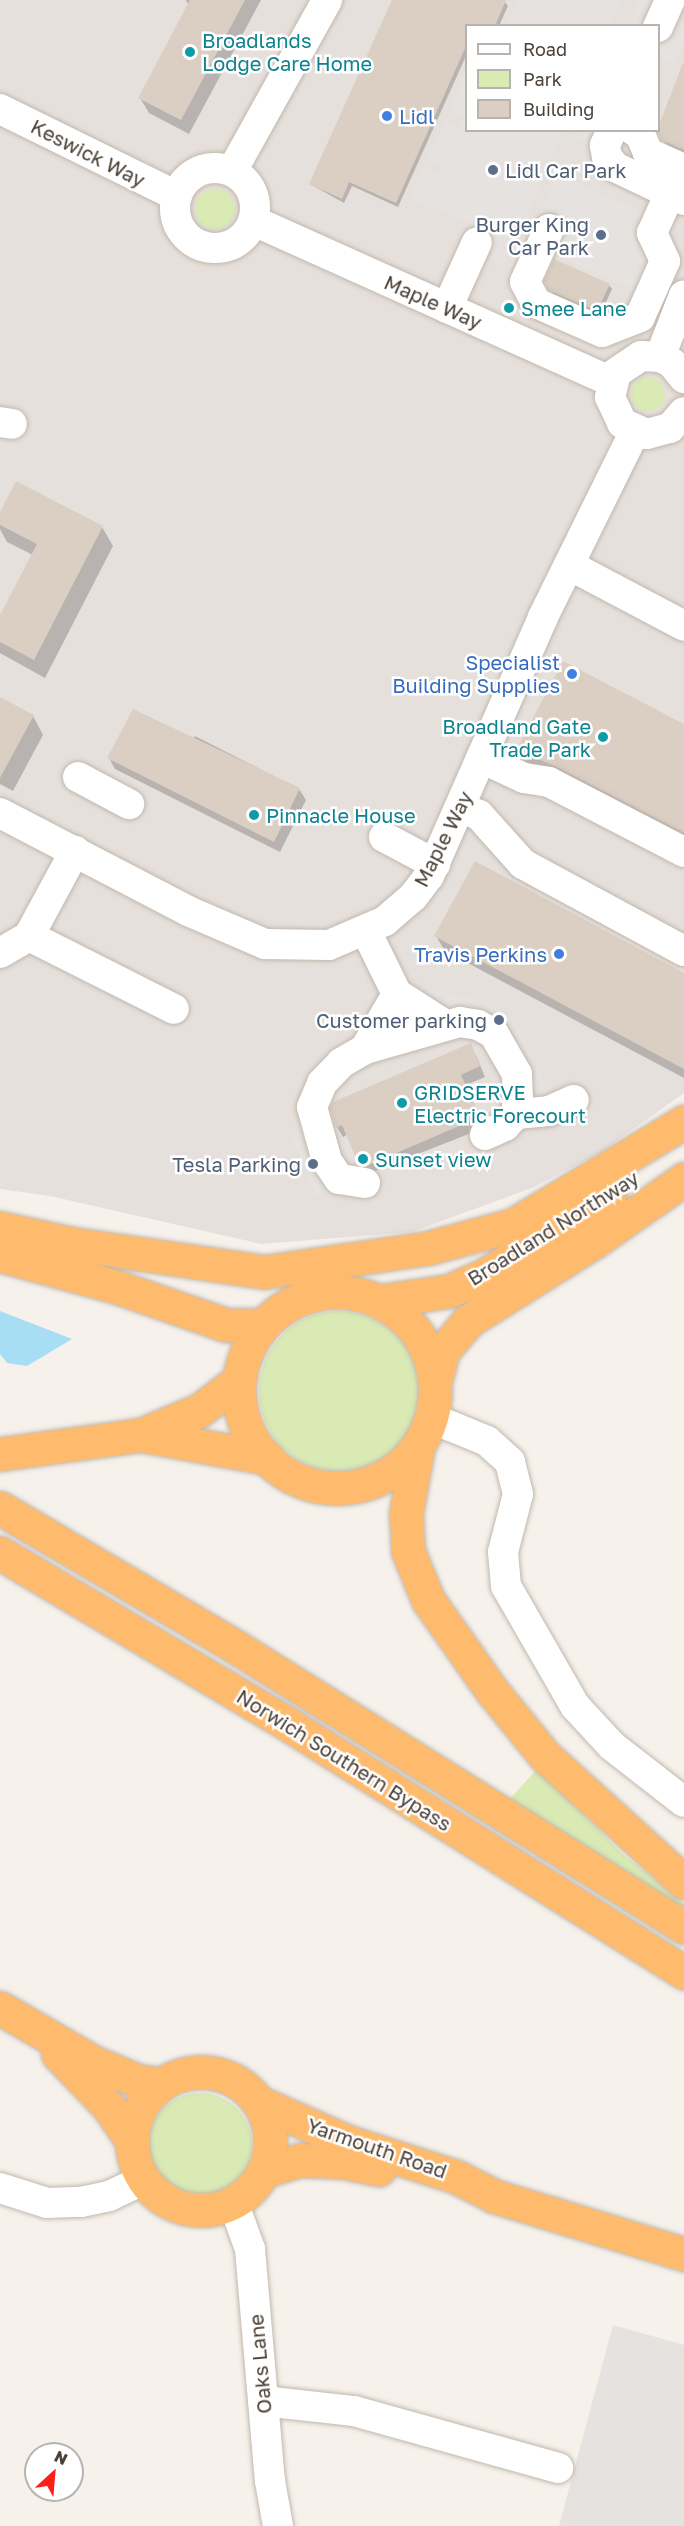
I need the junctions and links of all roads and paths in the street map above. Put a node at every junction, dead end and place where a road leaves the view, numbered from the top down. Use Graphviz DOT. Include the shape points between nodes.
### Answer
graph roads {
  1 [pos="327,0"];
  2 [pos="670,0"];
  3 [pos="659,24"];
  4 [pos="0,109"];
  5 [pos="611,132"];
  6 [pos="636,132"];
  7 [pos="232,171"];
  8 [pos="679,187"];
  9 [pos="177,196"];
  10 [pos="254,221"];
  11 [pos="549,229"];
  12 [pos="477,242"];
  13 [pos="684,295"];
  14 [pos="447,308"];
  15 [pos="660,357"];
  16 [pos="684,378"];
  17 [pos="612,382"];
  18 [pos="684,412"];
  19 [pos="634,431"];
  20 [pos="569,565"];
  21 [pos="684,626"];
  22 [pos="481,758"];
  23 [pos="78,777"];
  24 [pos="129,804"];
  25 [pos="461,808"];
  26 [pos="0,813"];
  27 [pos="384,837"];
  28 [pos="75,851"];
  29 [pos="684,852"];
  30 [pos="435,864"];
  31 [pos="366,931"];
  32 [pos="29,936"];
  33 [pos="684,951"];
  34 [pos="0,953"];
  35 [pos="397,994"];
  36 [pos="174,1009"];
  37 [pos="444,1024"];
  38 [pos="365,1049"];
  39 [pos="574,1100"];
  40 [pos="516,1114"];
  41 [pos="684,1122"];
  42 [pos="485,1135"];
  43 [pos="684,1142"];
  44 [pos="684,1179"];
  45 [pos="364,1180"];
  46 [pos="0,1228"];
  47 [pos="0,1255"];
  48 [pos="380,1301"];
  49 [pos="263,1325"];
  50 [pos="239,1380"];
  51 [pos="435,1382"];
  52 [pos="431,1418"];
  53 [pos="141,1435"];
  54 [pos="417,1452"];
  55 [pos="0,1454"];
  56 [pos="268,1458"];
  57 [pos="0,1508"];
  58 [pos="0,1553"];
  59 [pos="684,1802"];
  60 [pos="684,1882"];
  61 [pos="684,1927"];
  62 [pos="684,1974"];
  63 [pos="0,2008"];
  64 [pos="36,2031"];
  65 [pos="159,2084"];
  66 [pos="258,2102"];
  67 [pos="131,2140"];
  68 [pos="264,2171"];
  69 [pos="143,2180"];
  70 [pos="0,2188"];
  71 [pos="494,2196"];
  72 [pos="234,2205"];
  73 [pos="684,2254"];
  74 [pos="263,2401"];
  75 [pos="558,2468"];
  76 [pos="278,2526"];
  1 -- 7 [label="street"];
  2 -- 3 [label="street"];
  4 -- 9 [label="street, Keswick Way"];
  5 -- 8 [label="street" via="605,145 607,157 615,167"];
  6 -- 8 [label="street" via="648,153"];
  7 -- 9 [label="street" via="202,170 182,185"];
  7 -- 10 [label="street" via="248,184 254,195"];
  8 -- 11 [label="street" via="652,233 665,261 640,317 602,332 536,303 525,282"];
  9 -- 10 [label="street" via="178,224 193,252 237,243"];
  10 -- 14 [label="street, Maple Way"];
  12 -- 14 [label="street"];
  13 -- 15 [label="street"];
  14 -- 17 [label="street, Maple Way"];
  15 -- 16 [label="street" via="672,363"];
  15 -- 17 [label="street" via="631,360"];
  17 -- 19 [label="street" via="614,411"];
  18 -- 19 [label="street" via="670,428 659,433"];
  19 -- 20 [label="street, Maple Way"];
  20 -- 21 [label="street"];
  20 -- 22 [label="street, Maple Way"];
  22 -- 25 [label="street, Maple Way"];
  22 -- 29 [label="street" via="524,778 549,782"];
  23 -- 24 [label="street"];
  25 -- 30 [label="street, Maple Way"];
  25 -- 33 [label="street" via="479,815 523,864"];
  26 -- 28 [label="street, Maple Way"];
  27 -- 30 [label="street"];
  28 -- 31 [label="street, Maple Way" via="188,911 265,944 329,945"];
  28 -- 32 [label="street"];
  30 -- 31 [label="street, Maple Way" via="407,903"];
  31 -- 35 [label="street"];
  32 -- 34 [label="street"];
  32 -- 36 [label="street"];
  35 -- 37 [label="street"];
  35 -- 38 [label="street"];
  37 -- 38 [label="street"];
  37 -- 40 [label="street" via="478,1025 494,1034 517,1074"];
  38 -- 45 [label="street" via="341,1063 322,1083 312,1107 327,1161"];
  39 -- 40 [label="street" via="549,1111"];
  40 -- 42 [label="street" via="505,1126"];
  41 -- 46 [label="highway" via="513,1225 429,1248 264,1272 73,1244"];
  43 -- 48 [label="highway, Broadland Northway" via="485,1275 449,1291"];
  44 -- 51 [label="highway, Broadland Northway" via="468,1321 442,1351"];
  47 -- 49 [label="highway" via="137,1293 226,1324"];
  48 -- 49 [label="highway" via="339,1291 317,1294 279,1311"];
  48 -- 51 [label="highway" via="414,1330 426,1349"];
  49 -- 50 [label="highway" via="243,1360"];
  50 -- 53 [label="highway" via="200,1410"];
  50 -- 56 [label="highway" via="245,1422"];
  51 -- 52 [label="highway"];
  52 -- 54 [label="highway"];
  52 -- 59 [label="street" via="487,1441 510,1462 518,1494 503,1552 506,1586 575,1706 612,1746"];
  53 -- 55 [label="highway"];
  53 -- 56 [label="highway"];
  54 -- 56 [label="highway" via="364,1484 338,1487 313,1484 288,1474"];
  54 -- 60 [label="highway" via="407,1497 408,1551 428,1600 492,1691 545,1756"];
  57 -- 61 [label="highway, Norwich Southern Bypass" via="236,1647"];
  58 -- 62 [label="highway, Norwich Southern Bypass" via="291,1726"];
  63 -- 64 [label="highway"];
  64 -- 65 [label="highway" via="95,2063 138,2081"];
  64 -- 67 [label="highway" via="109,2107"];
  65 -- 66 [label="highway" via="175,2074 198,2070 220,2073 237,2081"];
  65 -- 67 [label="highway" via="142,2106"];
  66 -- 68 [label="highway" via="268,2130 269,2151"];
  66 -- 71 [label="highway, Yarmouth Road" via="348,2142 457,2177"];
  67 -- 69 [label="highway"];
  68 -- 71 [label="highway, Yarmouth Road" via="299,2160 345,2162 452,2190"];
  68 -- 72 [label="highway"];
  69 -- 70 [label="street" via="110,2196 81,2202 48,2203"];
  69 -- 72 [label="highway" via="159,2198 182,2209 208,2212"];
  71 -- 73 [label="highway, Yarmouth Road"];
  72 -- 74 [label="street, Oaks Lane" via="250,2249"];
  74 -- 75 [label="street" via="354,2411"];
  74 -- 76 [label="street, Oaks Lane"];
}
